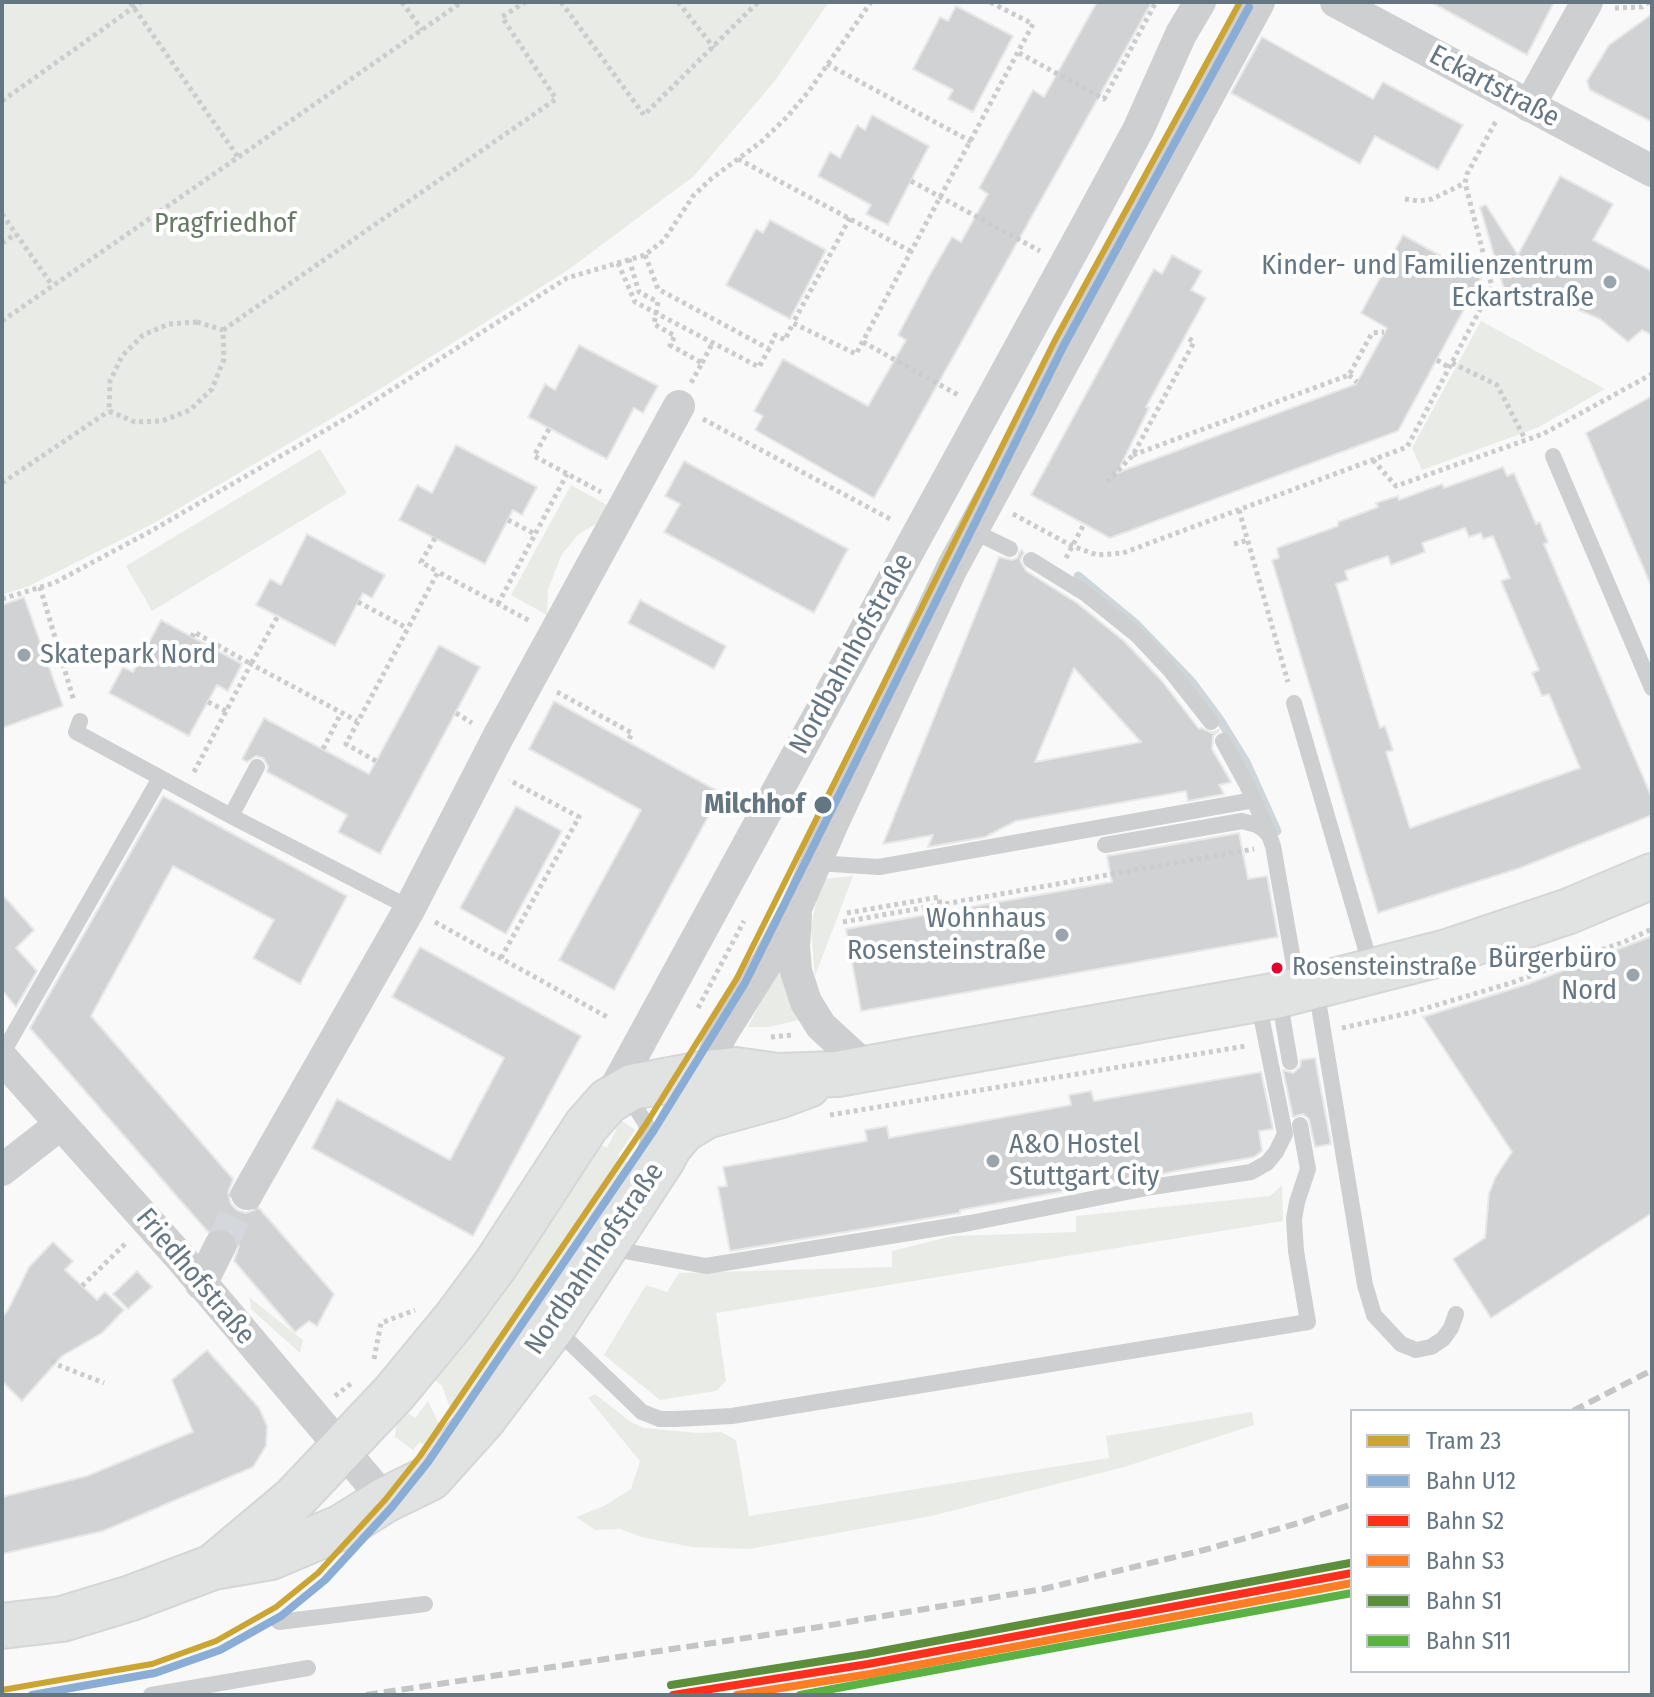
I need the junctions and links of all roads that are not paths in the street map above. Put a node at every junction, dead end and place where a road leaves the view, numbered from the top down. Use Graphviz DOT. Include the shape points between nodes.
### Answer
graph roads {
  1 [pos="1200,2"];
  2 [pos="1259,2"];
  3 [pos="1336,2"];
  4 [pos="1587,2"];
  5 [pos="1519,101"];
  6 [pos="1652,171"];
  7 [pos="679,406"];
  8 [pos="1553,456"];
  9 [pos="973,531"];
  10 [pos="1010,549"];
  11 [pos="1031,560"];
  12 [pos="1652,688"];
  13 [pos="1294,703"];
  14 [pos="80,721"];
  15 [pos="1211,722"];
  16 [pos="1223,741"];
  17 [pos="257,767"];
  18 [pos="160,778"];
  19 [pos="1254,800"];
  20 [pos="231,816"];
  21 [pos="1271,841"];
  22 [pos="1105,845"];
  23 [pos="816,863"];
  24 [pos="1652,876"];
  25 [pos="797,906"];
  26 [pos="410,908"];
  27 [pos="1372,972"];
  28 [pos="1288,993"];
  29 [pos="2,1056"];
  30 [pos="1290,1062"];
  31 [pos="852,1072"];
  32 [pos="707,1073"];
  33 [pos="608,1101"];
  34 [pos="61,1124"];
  35 [pos="1300,1125"];
  36 [pos="668,1147"];
  37 [pos="2,1170"];
  38 [pos="247,1194"];
  39 [pos="220,1246"];
  40 [pos="605,1247"];
  41 [pos="201,1284"];
  42 [pos="1456,1314"];
  43 [pos="553,1326"];
  44 [pos="343,1449"];
  45 [pos="385,1500"];
  46 [pos="213,1567"];
  47 [pos="425,1604"];
  48 [pos="279,1622"];
  49 [pos="2,1626"];
  50 [pos="308,1668"];
  51 [pos="151,1695"];
  1 -- 33 [label="street, Nordbahnhofstraße" via="1090,219"];
  2 -- 9 [label="street, Nordbahnhofstraße"];
  3 -- 5 [label="street, Eckartstraße"];
  4 -- 5 [label="street"];
  5 -- 6 [label="street, Eckartstraße"];
  7 -- 26 [label="street"];
  8 -- 12 [label="lane"];
  9 -- 10 [label="lane"];
  9 -- 23 [label="street, Nordbahnhofstraße"];
  11 -- 15 [label="lane" via="1137,635"];
  13 -- 27 [label="lane"];
  14 -- 18 [label="lane" via="76,732"];
  16 -- 19 [label="lane"];
  17 -- 20 [label="lane"];
  18 -- 20 [label="lane"];
  18 -- 29 [label="lane"];
  19 -- 21 [label="lane"];
  19 -- 23 [label="lane" via="879,867"];
  20 -- 26 [label="lane"];
  21 -- 22 [label="lane" via="1257,825 1242,821"];
  21 -- 28 [label="lane"];
  23 -- 25 [label="street, Nordbahnhofstraße"];
  24 -- 27 [label="street" via="1569,911"];
  25 -- 31 [label="street" via="796,971 806,1002"];
  25 -- 32 [label="street, Nordbahnhofstraße" via="720,1037"];
  26 -- 38 [label="street"];
  27 -- 28 [label="street"];
  28 -- 30 [label="lane"];
  28 -- 31 [label="street"];
  28 -- 40 [label="lane" via="1285,1134 1267,1163 1251,1172 706,1266"];
  28 -- 42 [label="lane" via="1374,1315 1401,1344 1416,1350 1443,1339"];
  29 -- 34 [label="street, Friedhofstraße"];
  31 -- 32 [label="street"];
  31 -- 36 [label="street" via="706,1116"];
  32 -- 33 [label="street" via="632,1087"];
  32 -- 36 [label="street, Nordbahnhofstraße"];
  33 -- 43 [label="lane" via="636,1108 646,1124 648,1142 638,1172 563,1284"];
  33 -- 44 [label="street, Nordbahnhofstraße" via="456,1318"];
  34 -- 37 [label="street"];
  34 -- 41 [label="street, Friedhofstraße"];
  35 -- 43 [label="lane" via="1313,1173 1297,1202 1296,1251 1308,1322 732,1416 660,1419 642,1412"];
  36 -- 40 [label="street, Nordbahnhofstraße"];
  39 -- 41 [label="street"];
  40 -- 43 [label="street, Nordbahnhofstraße"];
  41 -- 44 [label="street, Friedhofstraße"];
  43 -- 45 [label="street, Nordbahnhofstraße" via="483,1419 430,1478"];
  44 -- 45 [label="street, Friedhofstraße"];
  44 -- 46 [label="street, Nordbahnhofstraße" via="294,1499"];
  45 -- 46 [label="street, Nordbahnhofstraße" via="342,1527 271,1557"];
  46 -- 49 [label="street, Nordbahnhofstraße" via="62,1619"];
  47 -- 48 [label="lane"];
  50 -- 51 [label="lane"];
}
